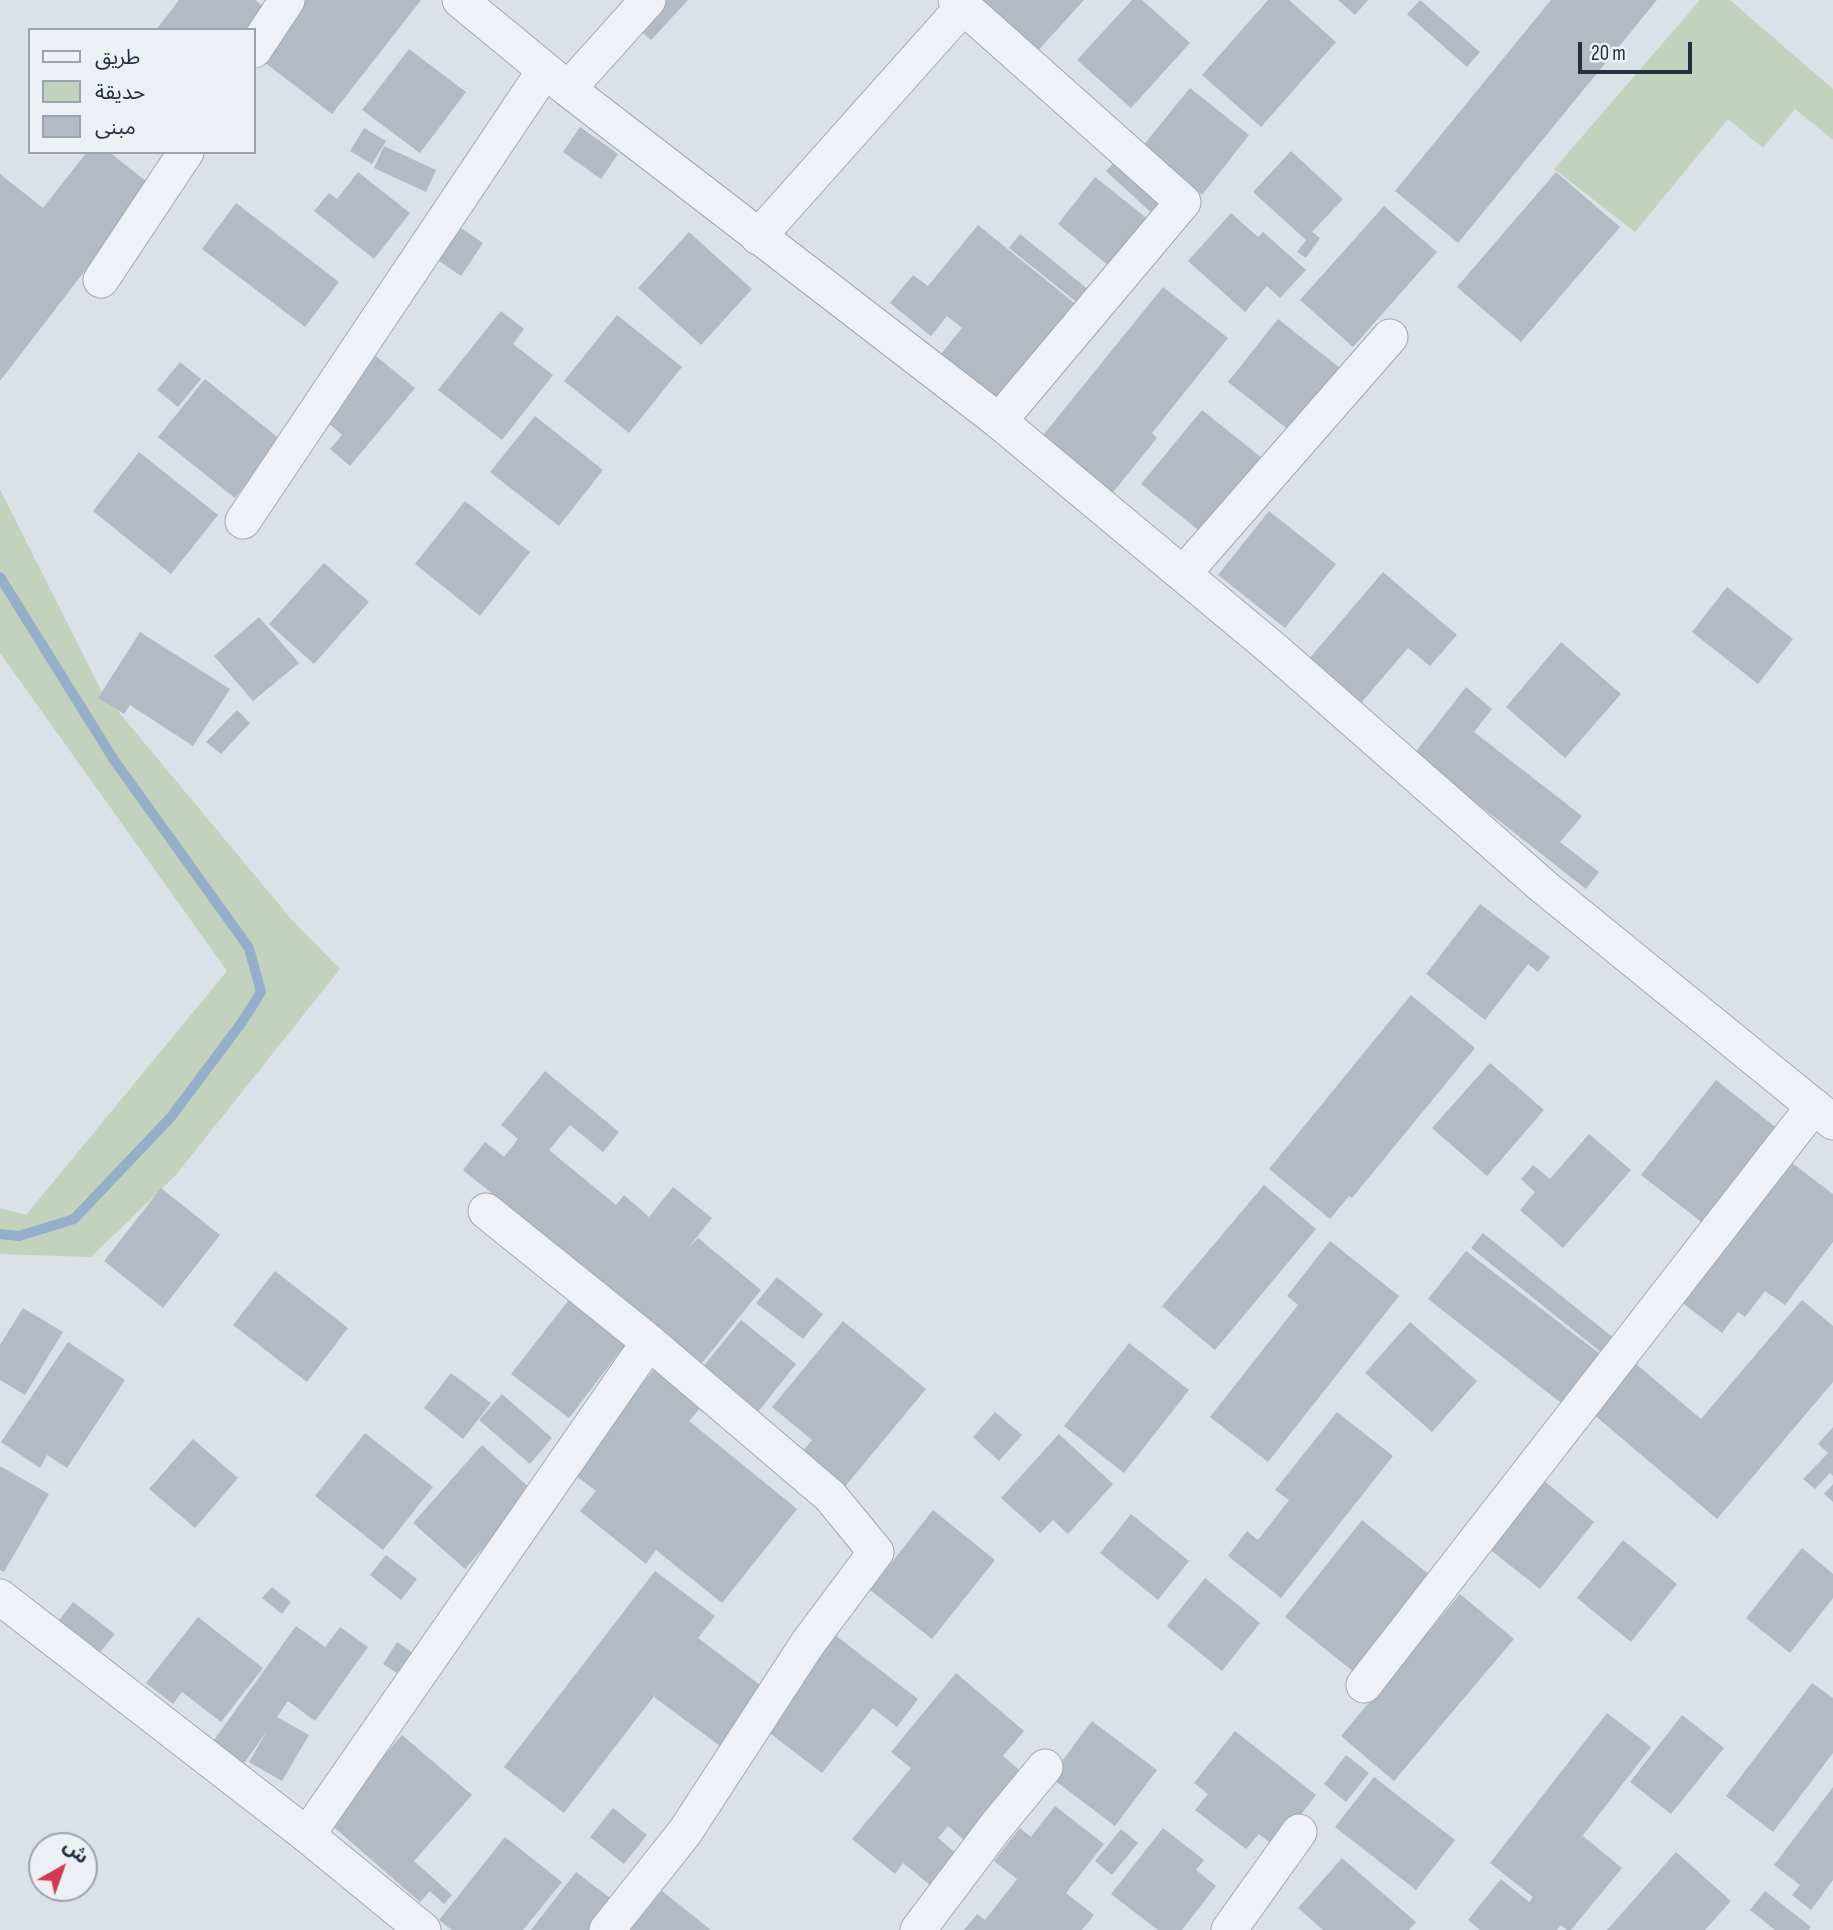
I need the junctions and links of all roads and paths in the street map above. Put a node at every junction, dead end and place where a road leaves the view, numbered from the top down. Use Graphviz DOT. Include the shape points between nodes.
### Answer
graph roads {
  1 [pos="287,0"];
  2 [pos="460,0"];
  3 [pos="648,0"];
  4 [pos="960,4"];
  5 [pos="256,47"];
  6 [pos="557,80"];
  7 [pos="185,154"];
  8 [pos="758,237"];
  9 [pos="101,280"];
  10 [pos="1390,337"];
  11 [pos="999,421"];
  12 [pos="243,521"];
  13 [pos="1183,574"];
  14 [pos="1824,1114"];
  15 [pos="486,1211"];
  16 [pos="649,1342"];
  17 [pos="0,1597"];
  18 [pos="1364,1685"];
  19 [pos="1045,1767"];
  20 [pos="1298,1832"];
  21 [pos="307,1835"];
  22 [pos="423,1930"];
  23 [pos="607,1930"];
  24 [pos="918,1930"];
  25 [pos="1229,1930"];
  1 -- 5 [label="street"];
  2 -- 6 [label="street"];
  3 -- 6 [label="street"];
  4 -- 8 [label="street"];
  4 -- 11 [label="street" via="1184,202"];
  6 -- 8 [label="street"];
  6 -- 12 [label="street"];
  7 -- 9 [label="street"];
  8 -- 11 [label="street"];
  10 -- 13 [label="street"];
  11 -- 13 [label="street"];
  13 -- 14 [label="street" via="1544,887"];
  14 -- 18 [label="street"];
  15 -- 16 [label="street"];
  16 -- 21 [label="street"];
  16 -- 23 [label="street" via="831,1496 876,1552 808,1643 685,1832"];
  17 -- 21 [label="street"];
  19 -- 24 [label="street"];
  20 -- 25 [label="street"];
  21 -- 22 [label="street"];
}
